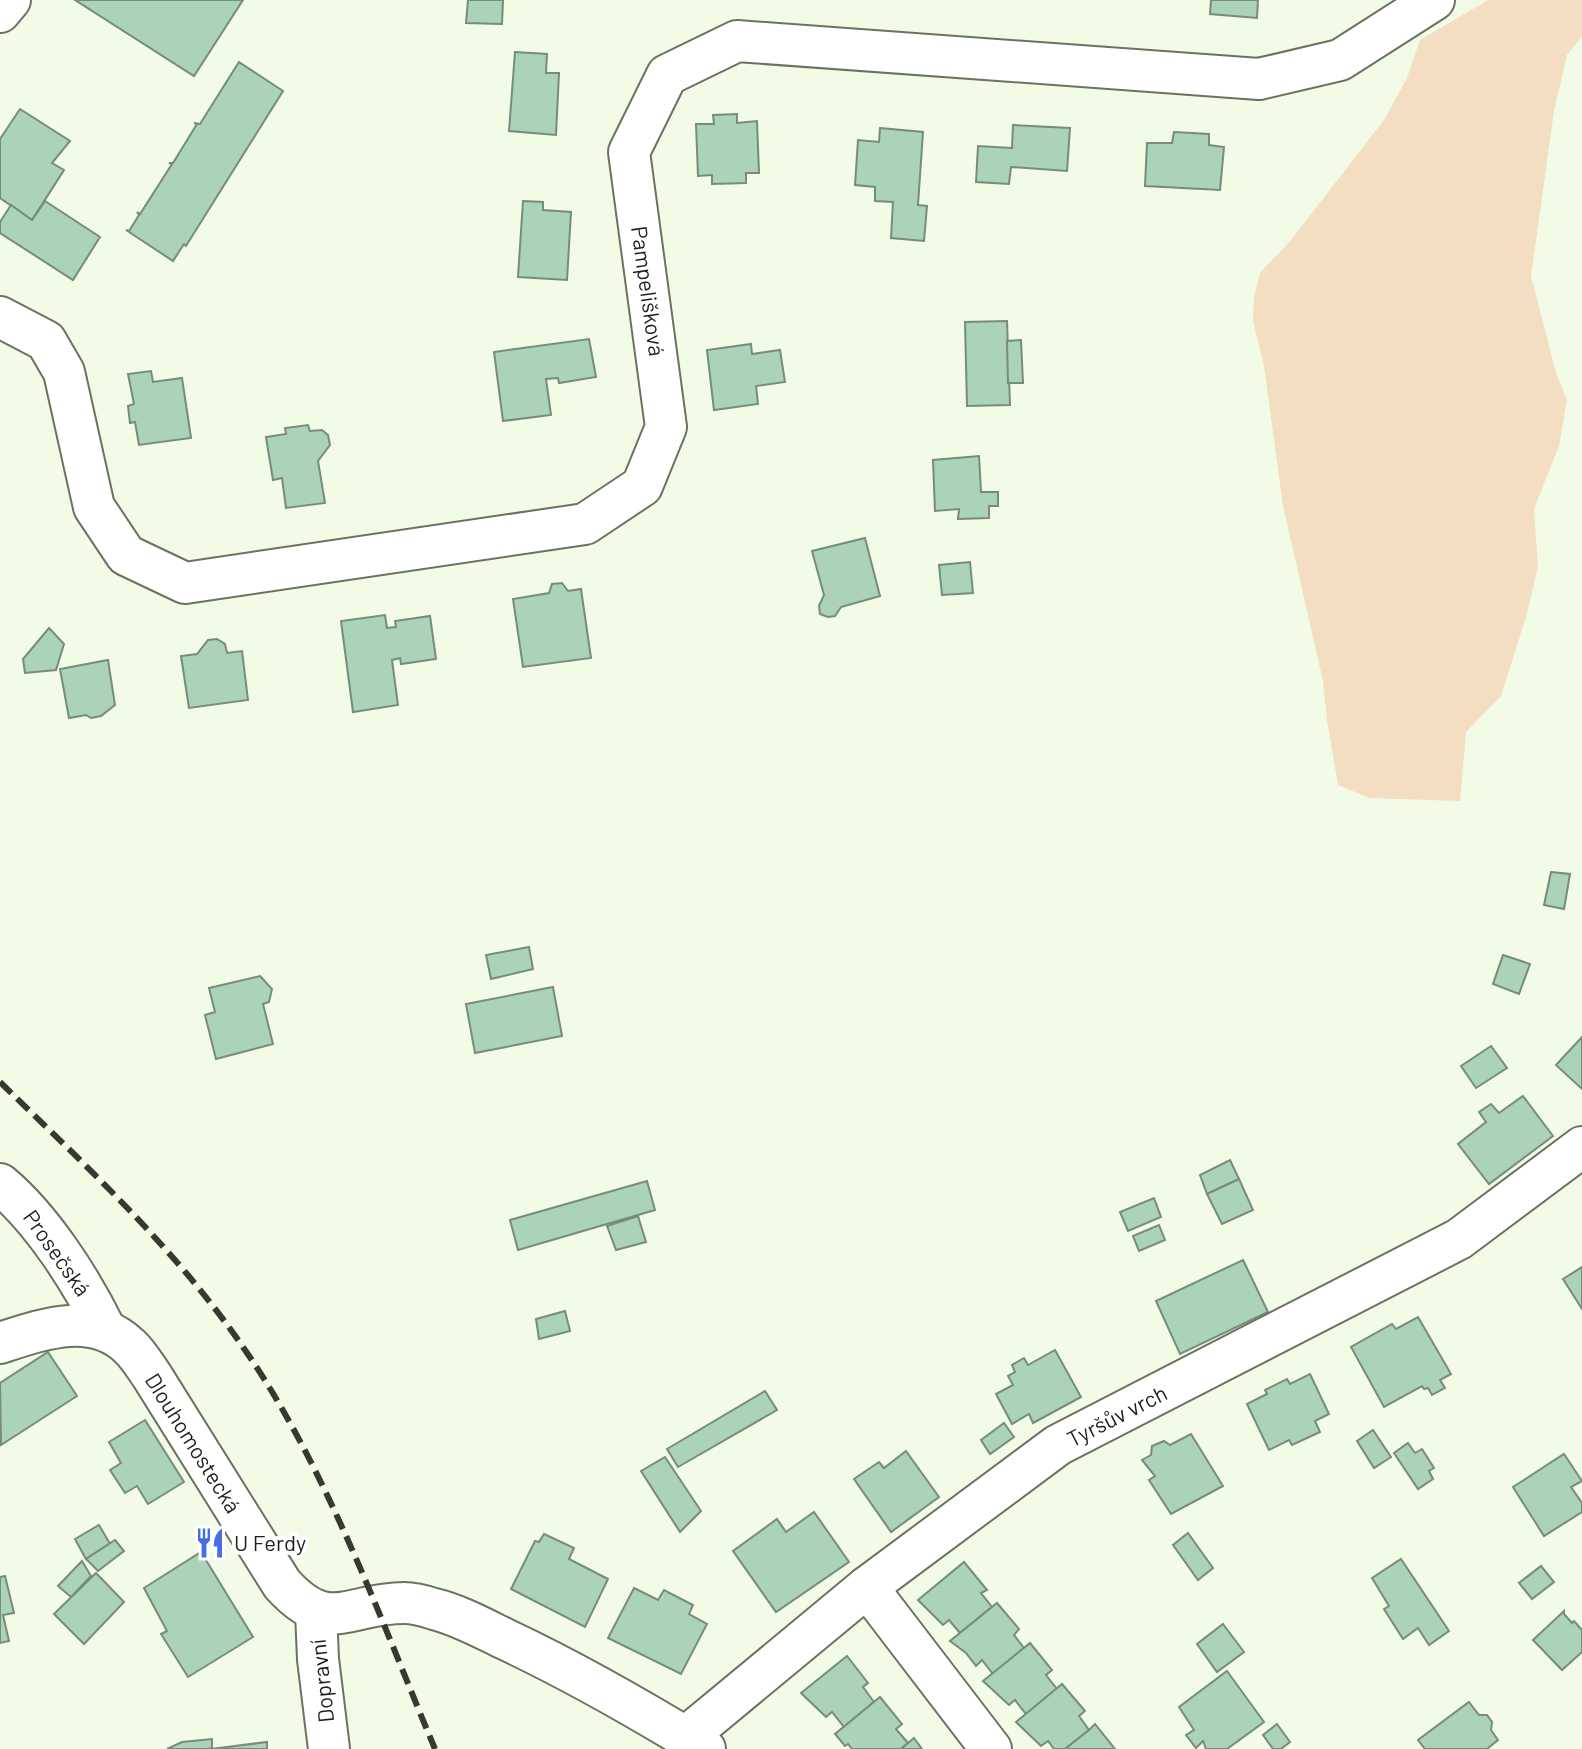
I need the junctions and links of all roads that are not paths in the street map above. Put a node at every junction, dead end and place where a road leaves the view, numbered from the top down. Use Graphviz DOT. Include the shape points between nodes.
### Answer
graph roads {
  1 [pos="10,0"];
  2 [pos="1434,0"];
  3 [pos="0,12"];
  4 [pos="0,317"];
  5 [pos="1582,1147"];
  6 [pos="0,1184"];
  7 [pos="105,1329"];
  8 [pos="0,1343"];
  9 [pos="867,1587"];
  10 [pos="316,1612"];
  11 [pos="696,1743"];
  12 [pos="329,1749"];
  13 [pos="991,1749"];
  1 -- 3 [label="street"];
  2 -- 4 [label="street, Pampelišková" via="1340,60 1259,79 737,41 667,75 629,152 666,427 642,486 585,524 185,583 126,555 94,507 64,372 46,341"];
  5 -- 9 [label="street, Tyršův vrch" via="1459,1239 1058,1445"];
  6 -- 7 [label="street, Prosečská" via="18,1199 85,1288"];
  7 -- 8 [label="street" via="76,1325"];
  7 -- 10 [label="street, Dlouhomostecká" via="130,1347 152,1376 282,1584"];
  9 -- 11 [label="street, Tyršův vrch"];
  9 -- 13 [label="street"];
  10 -- 11 [label="street" via="339,1615 406,1602 438,1610 548,1659"];
  10 -- 12 [label="street, Dopravní"];
}
